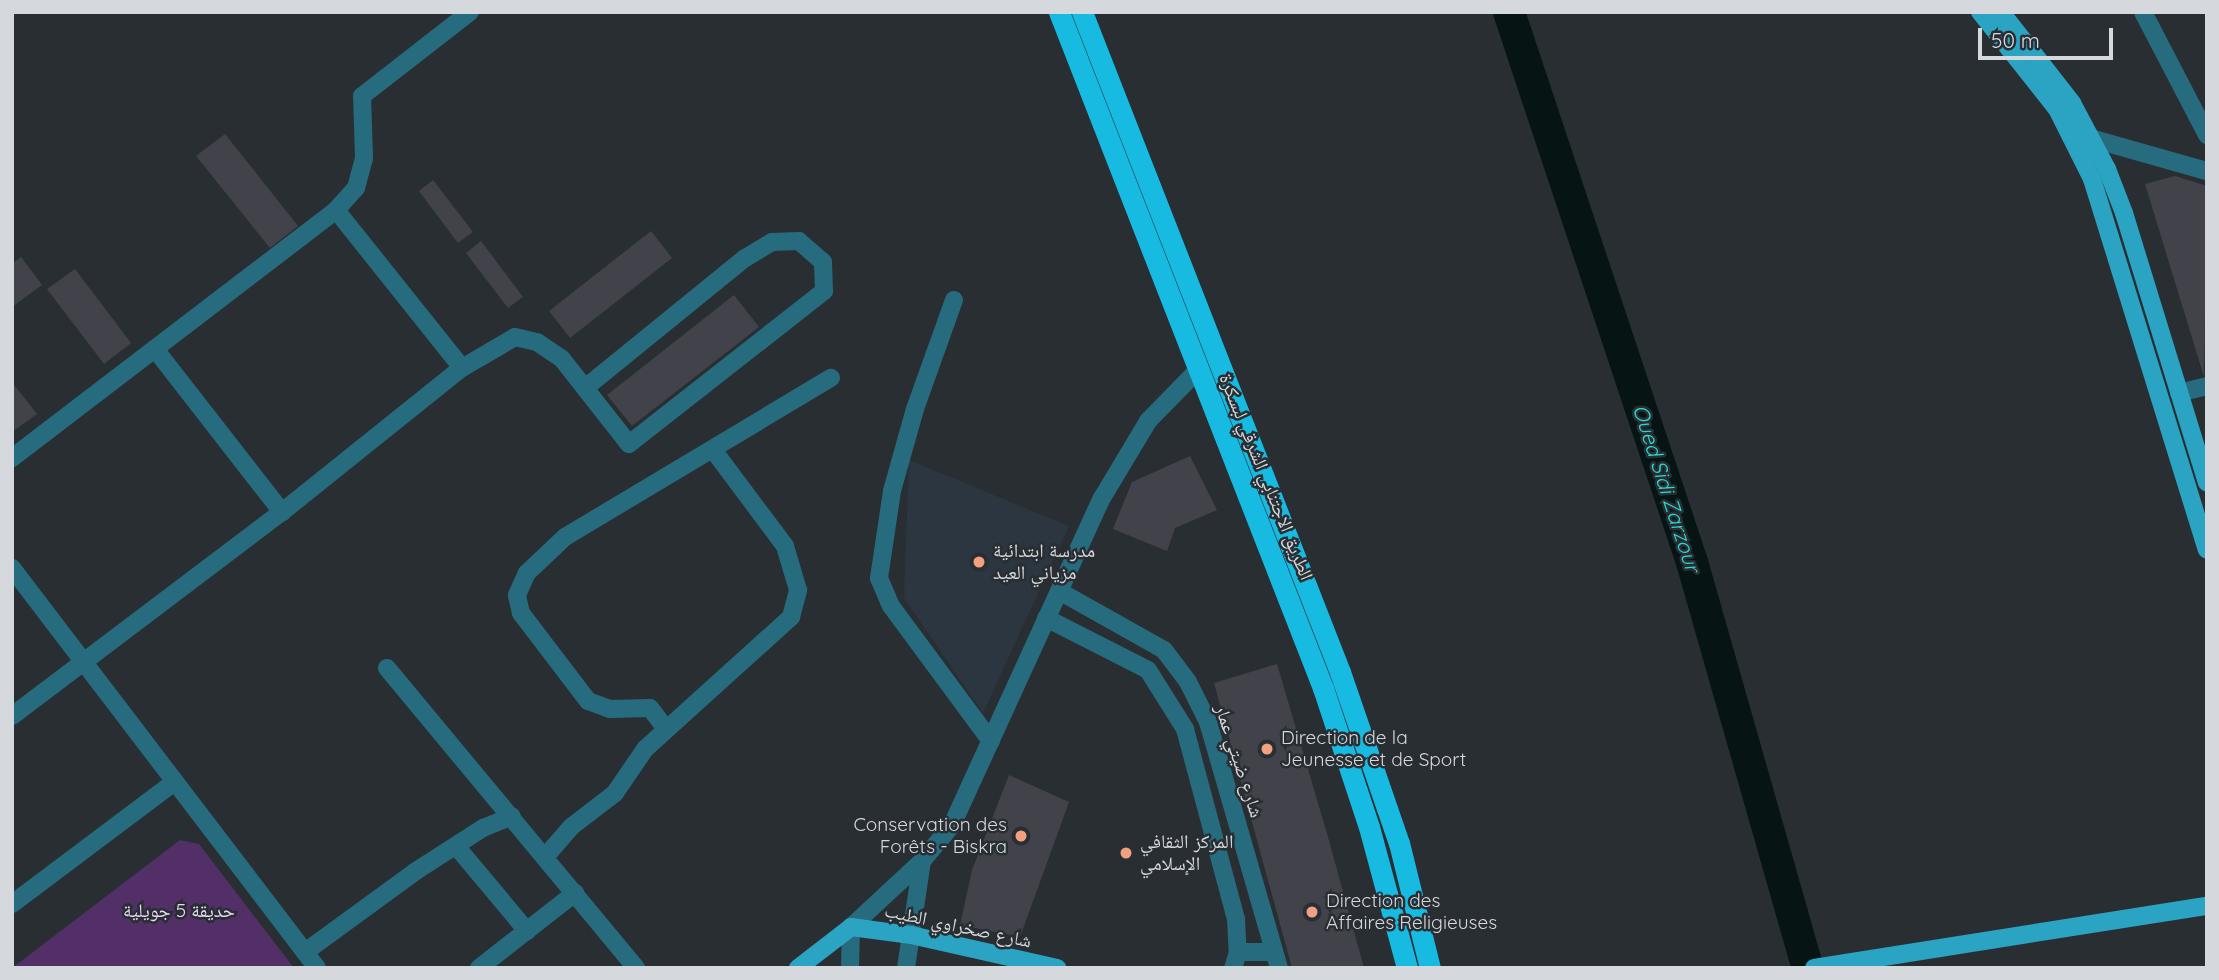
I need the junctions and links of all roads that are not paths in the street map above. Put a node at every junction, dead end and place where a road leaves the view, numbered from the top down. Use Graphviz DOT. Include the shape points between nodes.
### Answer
graph roads {
  1 [pos="470,12"];
  2 [pos="1059,12"];
  3 [pos="1082,12"];
  4 [pos="2143,12"];
  5 [pos="1989,14"];
  6 [pos="2207,135"];
  7 [pos="2082,139"];
  8 [pos="2207,171"];
  9 [pos="336,210"];
  10 [pos="954,300"];
  11 [pos="155,349"];
  12 [pos="462,368"];
  13 [pos="1199,369"];
  14 [pos="831,378"];
  15 [pos="2207,386"];
  16 [pos="586,387"];
  17 [pos="2179,393"];
  18 [pos="714,451"];
  19 [pos="12,458"];
  20 [pos="2207,483"];
  21 [pos="282,512"];
  22 [pos="2207,550"];
  23 [pos="12,568"];
  24 [pos="1059,591"];
  25 [pos="1046,618"];
  26 [pos="83,664"];
  27 [pos="387,668"];
  28 [pos="12,716"];
  29 [pos="1208,722"];
  30 [pos="666,729"];
  31 [pos="1185,729"];
  32 [pos="991,741"];
  33 [pos="173,783"];
  34 [pos="512,816"];
  35 [pos="456,845"];
  36 [pos="545,857"];
  37 [pos="922,861"];
  38 [pos="575,893"];
  39 [pos="12,904"];
  40 [pos="2207,906"];
  41 [pos="851,927"];
  42 [pos="527,930"];
  43 [pos="911,935"];
  44 [pos="305,952"];
  45 [pos="1235,960"];
  46 [pos="1277,960"];
  47 [pos="317,968"];
  48 [pos="479,968"];
  49 [pos="636,968"];
  50 [pos="798,968"];
  51 [pos="850,968"];
  52 [pos="906,968"];
  53 [pos="1057,968"];
  54 [pos="1407,968"];
  55 [pos="1430,968"];
  56 [pos="1814,968"];
  1 -- 9 [label="street" via="362,96 364,158 356,188"];
  2 -- 13 [label="highway, الطريق الاجتنابي الشرقي لبسكرة"];
  3 -- 55 [label="highway, الطريق الاجتنابي الشرقي لبسكرة" via="1340,673 1399,843"];
  4 -- 6 [label="street"];
  5 -- 7 [label="main road"];
  7 -- 8 [label="street"];
  7 -- 17 [label="main road" via="2124,213"];
  7 -- 22 [label="main road"];
  9 -- 11 [label="street"];
  9 -- 12 [label="street"];
  10 -- 32 [label="street" via="892,491 879,578 891,606"];
  11 -- 19 [label="street"];
  11 -- 21 [label="street"];
  12 -- 16 [label="street" via="515,337 537,342 562,359"];
  12 -- 21 [label="street"];
  13 -- 24 [label="street" via="1148,421 1102,498"];
  13 -- 54 [label="highway, الطريق الاجتنابي الشرقي لبسكرة" via="1324,688 1369,827"];
  14 -- 18 [label="street"];
  15 -- 17 [label="street"];
  16 -- 16 [label="street" via="629,444 824,291 823,262 799,241 772,242 745,258"];
  17 -- 20 [label="main road"];
  18 -- 30 [label="street" via="785,546 798,590 791,617"];
  18 -- 30 [label="street" via="565,537 527,573 517,595 522,613 588,701 610,709 650,708"];
  21 -- 26 [label="street"];
  23 -- 26 [label="street"];
  24 -- 25 [label="street"];
  24 -- 29 [label="street, شارع ضيتي عمار" via="1164,650 1188,682"];
  25 -- 31 [label="street" via="1148,670"];
  25 -- 32 [label="street"];
  26 -- 28 [label="street"];
  26 -- 33 [label="street"];
  27 -- 34 [label="street"];
  29 -- 31 [label="street"];
  29 -- 46 [label="street, شارع ضيتي عمار"];
  30 -- 36 [label="street" via="645,749 615,793 571,827"];
  31 -- 45 [label="street" via="1236,919"];
  32 -- 37 [label="street" via="952,825"];
  33 -- 39 [label="street"];
  33 -- 44 [label="street"];
  34 -- 35 [label="street"];
  34 -- 36 [label="street"];
  35 -- 42 [label="street"];
  35 -- 44 [label="street"];
  36 -- 38 [label="street"];
  37 -- 41 [label="street"];
  37 -- 43 [label="street"];
  38 -- 42 [label="street"];
  38 -- 49 [label="street"];
  40 -- 56 [label="main road"];
  41 -- 43 [label="main road, شارع صخراوي الطيب"];
  41 -- 50 [label="main road"];
  41 -- 51 [label="street"];
  42 -- 48 [label="street"];
  43 -- 52 [label="street"];
  43 -- 53 [label="main road, شارع صخراوي الطيب"];
  44 -- 47 [label="street"];
  45 -- 46 [label="street"];
}
